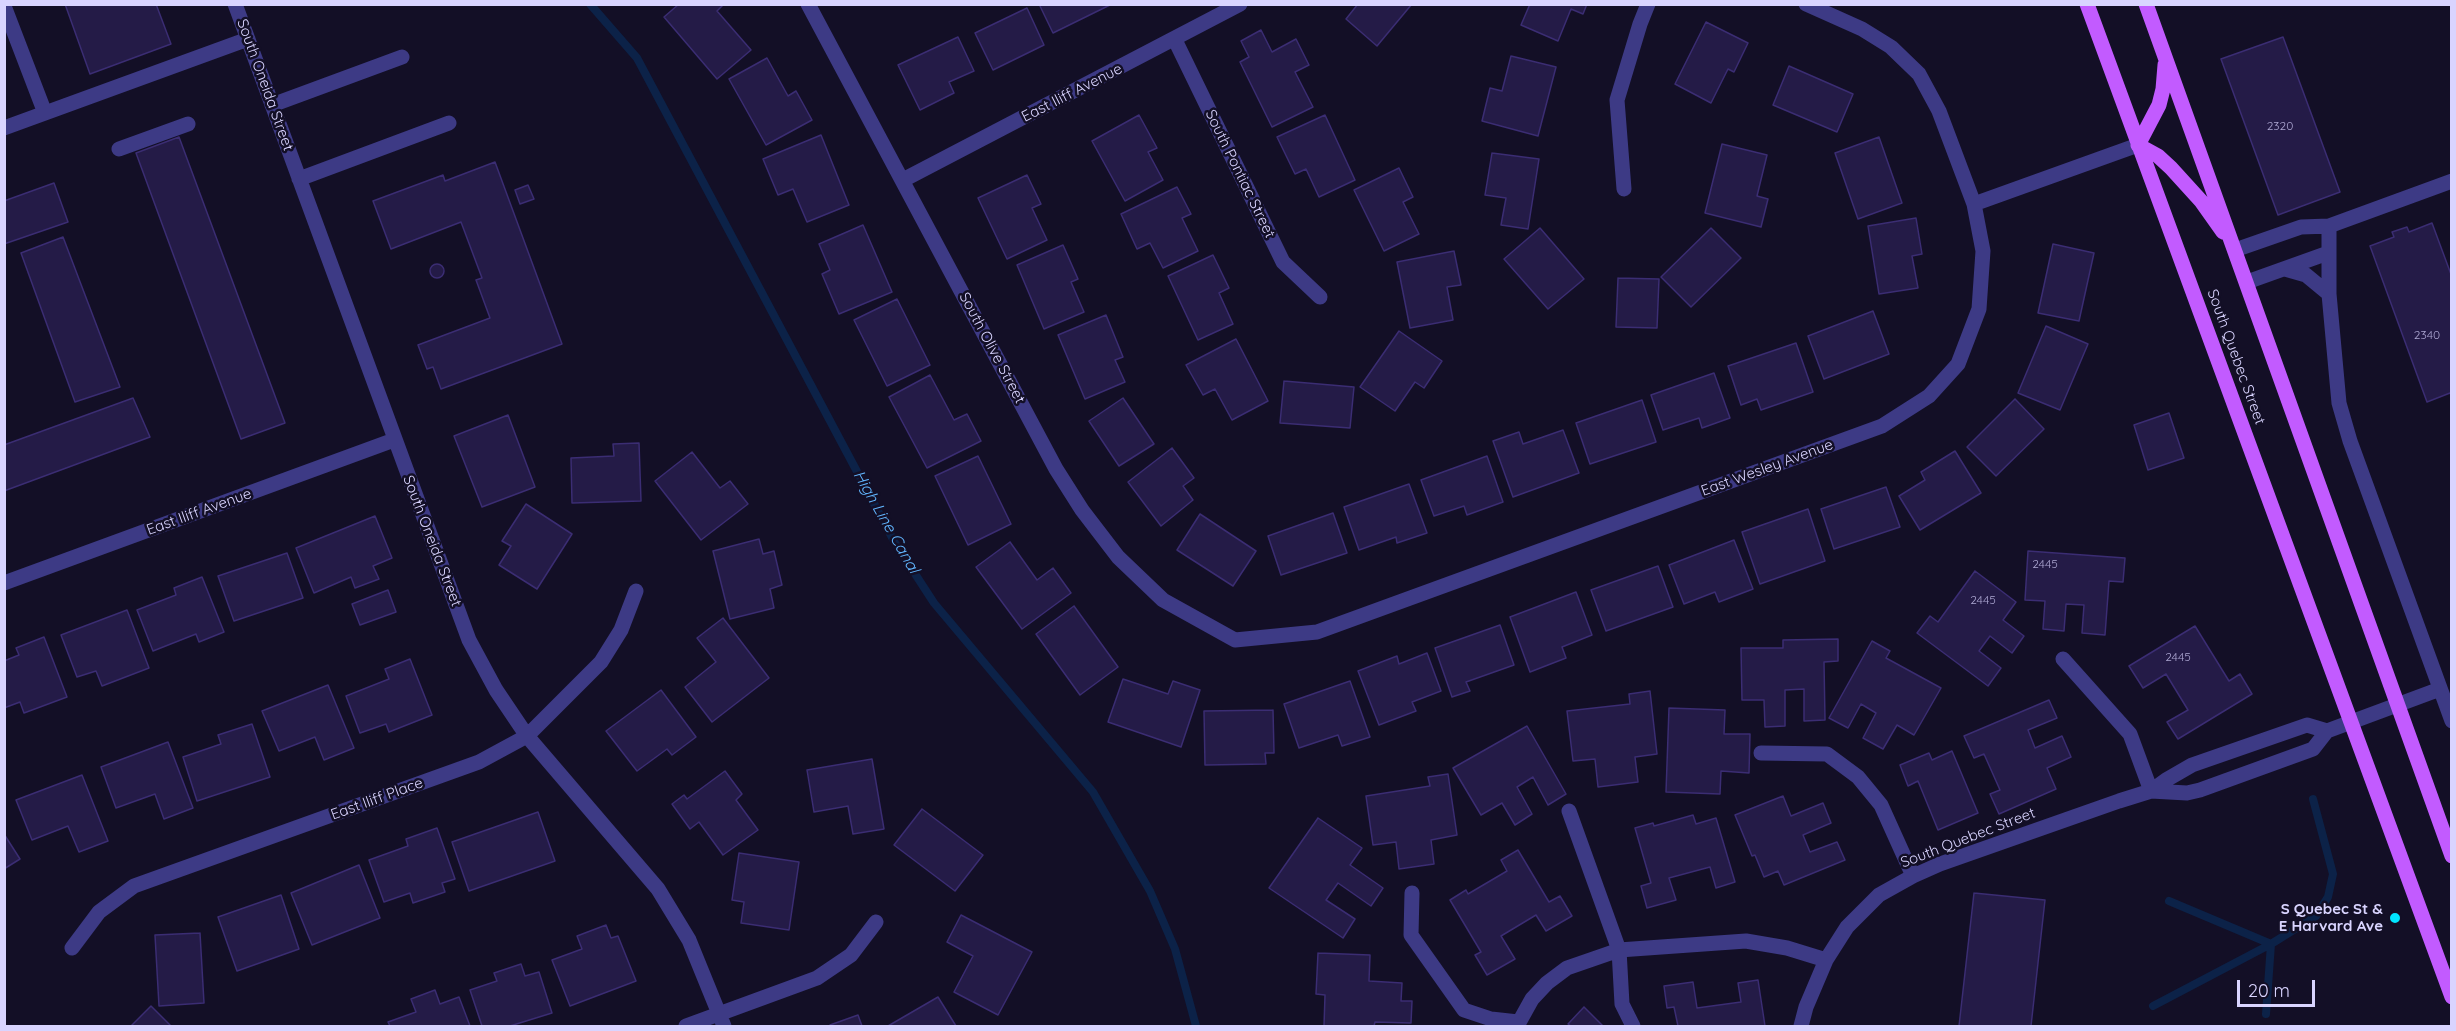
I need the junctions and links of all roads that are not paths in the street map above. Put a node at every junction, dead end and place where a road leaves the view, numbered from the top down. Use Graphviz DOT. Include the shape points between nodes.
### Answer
graph roads {
  1 [pos="235,4"];
  2 [pos="808,4"];
  3 [pos="1240,4"];
  4 [pos="1648,4"];
  5 [pos="1806,4"];
  6 [pos="2146,4"];
  7 [pos="4,6"];
  8 [pos="2088,6"];
  9 [pos="248,39"];
  10 [pos="1175,40"];
  11 [pos="2164,54"];
  12 [pos="402,57"];
  13 [pos="272,105"];
  14 [pos="45,113"];
  15 [pos="449,123"];
  16 [pos="188,124"];
  17 [pos="4,128"];
  18 [pos="2138,145"];
  19 [pos="119,149"];
  20 [pos="299,179"];
  21 [pos="903,180"];
  22 [pos="2451,181"];
  23 [pos="1624,189"];
  24 [pos="1974,204"];
  25 [pos="2329,226"];
  26 [pos="2235,250"];
  27 [pos="2328,253"];
  28 [pos="2285,269"];
  29 [pos="2247,282"];
  30 [pos="2330,294"];
  31 [pos="1320,297"];
  32 [pos="394,440"];
  33 [pos="4,583"];
  34 [pos="636,591"];
  35 [pos="1235,640"];
  36 [pos="2063,659"];
  37 [pos="2440,689"];
  38 [pos="2398,705"];
  39 [pos="2451,721"];
  40 [pos="2351,722"];
  41 [pos="2327,730"];
  42 [pos="527,736"];
  43 [pos="1761,753"];
  44 [pos="2151,791"];
  45 [pos="1569,811"];
  46 [pos="2451,856"];
  47 [pos="1913,876"];
  48 [pos="1412,893"];
  49 [pos="876,922"];
  50 [pos="72,948"];
  51 [pos="1619,950"];
  52 [pos="1827,960"];
  53 [pos="2451,997"];
  54 [pos="721,1021"];
  55 [pos="1517,1024"];
  56 [pos="686,1026"];
  57 [pos="1633,1026"];
  58 [pos="1801,1026"];
  1 -- 9 [label="street, South Oneida Street"];
  2 -- 21 [label="street, South Olive Street"];
  3 -- 10 [label="street, East Iliff Avenue"];
  4 -- 23 [label="street" via="1617,100"];
  5 -- 24 [label="street, East Wesley Avenue" via="1891,47 1918,74 1940,111"];
  6 -- 11 [label="main road"];
  7 -- 14 [label="street"];
  8 -- 18 [label="main road, South Quebec Street"];
  9 -- 13 [label="street, South Oneida Street"];
  9 -- 14 [label="street"];
  10 -- 21 [label="street, East Iliff Avenue"];
  10 -- 31 [label="street, South Pontiac Street" via="1283,262"];
  11 -- 18 [label="main road" via="2163,89"];
  11 -- 26 [label="main road"];
  12 -- 13 [label="street"];
  13 -- 20 [label="street, South Oneida Street"];
  14 -- 17 [label="street"];
  15 -- 20 [label="street"];
  16 -- 19 [label="street"];
  18 -- 24 [label="street"];
  18 -- 26 [label="main road" via="2158,156 2183,181"];
  18 -- 40 [label="main road, South Quebec Street"];
  20 -- 32 [label="street, South Oneida Street"];
  21 -- 35 [label="street, South Olive Street" via="1056,469 1082,510 1118,557 1163,600"];
  22 -- 25 [label="street"];
  24 -- 35 [label="street, East Wesley Avenue" via="1983,251 1979,309 1958,364 1929,396 1882,426 1317,632"];
  25 -- 26 [label="street" via="2301,227"];
  25 -- 27 [label="street"];
  26 -- 29 [label="main road"];
  27 -- 28 [label="street"];
  27 -- 30 [label="street"];
  28 -- 29 [label="street"];
  28 -- 30 [label="street" via="2306,275"];
  29 -- 38 [label="main road"];
  30 -- 37 [label="street" via="2343,419"];
  32 -- 33 [label="street, East Iliff Avenue"];
  32 -- 42 [label="street, South Oneida Street" via="469,640"];
  34 -- 42 [label="street, East Iliff Place" via="621,630 601,662"];
  36 -- 44 [label="street" via="2130,734"];
  37 -- 38 [label="street, South Quebec Street"];
  37 -- 39 [label="street"];
  38 -- 40 [label="street, South Quebec Street"];
  38 -- 46 [label="main road"];
  40 -- 41 [label="street, South Quebec Street"];
  40 -- 53 [label="main road, South Quebec Street"];
  41 -- 44 [label="street, South Quebec Street" via="2307,725 2286,732 2192,765"];
  41 -- 44 [label="street, South Quebec Street" via="2313,749 2200,790"];
  42 -- 50 [label="street, East Iliff Place" via="479,762 134,886 99,912"];
  42 -- 54 [label="street, South Oneida Street" via="658,889 689,940"];
  43 -- 47 [label="street" via="1827,754 1858,777 1881,805"];
  44 -- 47 [label="street, South Quebec Street"];
  45 -- 51 [label="street"];
  47 -- 52 [label="street, South Quebec Street" via="1879,895 1847,927"];
  48 -- 55 [label="street" via="1412,935 1464,1010"];
  49 -- 54 [label="street" via="851,954 817,978"];
  51 -- 52 [label="street" via="1746,941"];
  51 -- 55 [label="street" via="1561,973 1532,999"];
  51 -- 57 [label="street" via="1622,1004"];
  52 -- 58 [label="street, South Quebec Street"];
  54 -- 56 [label="street"];
}
